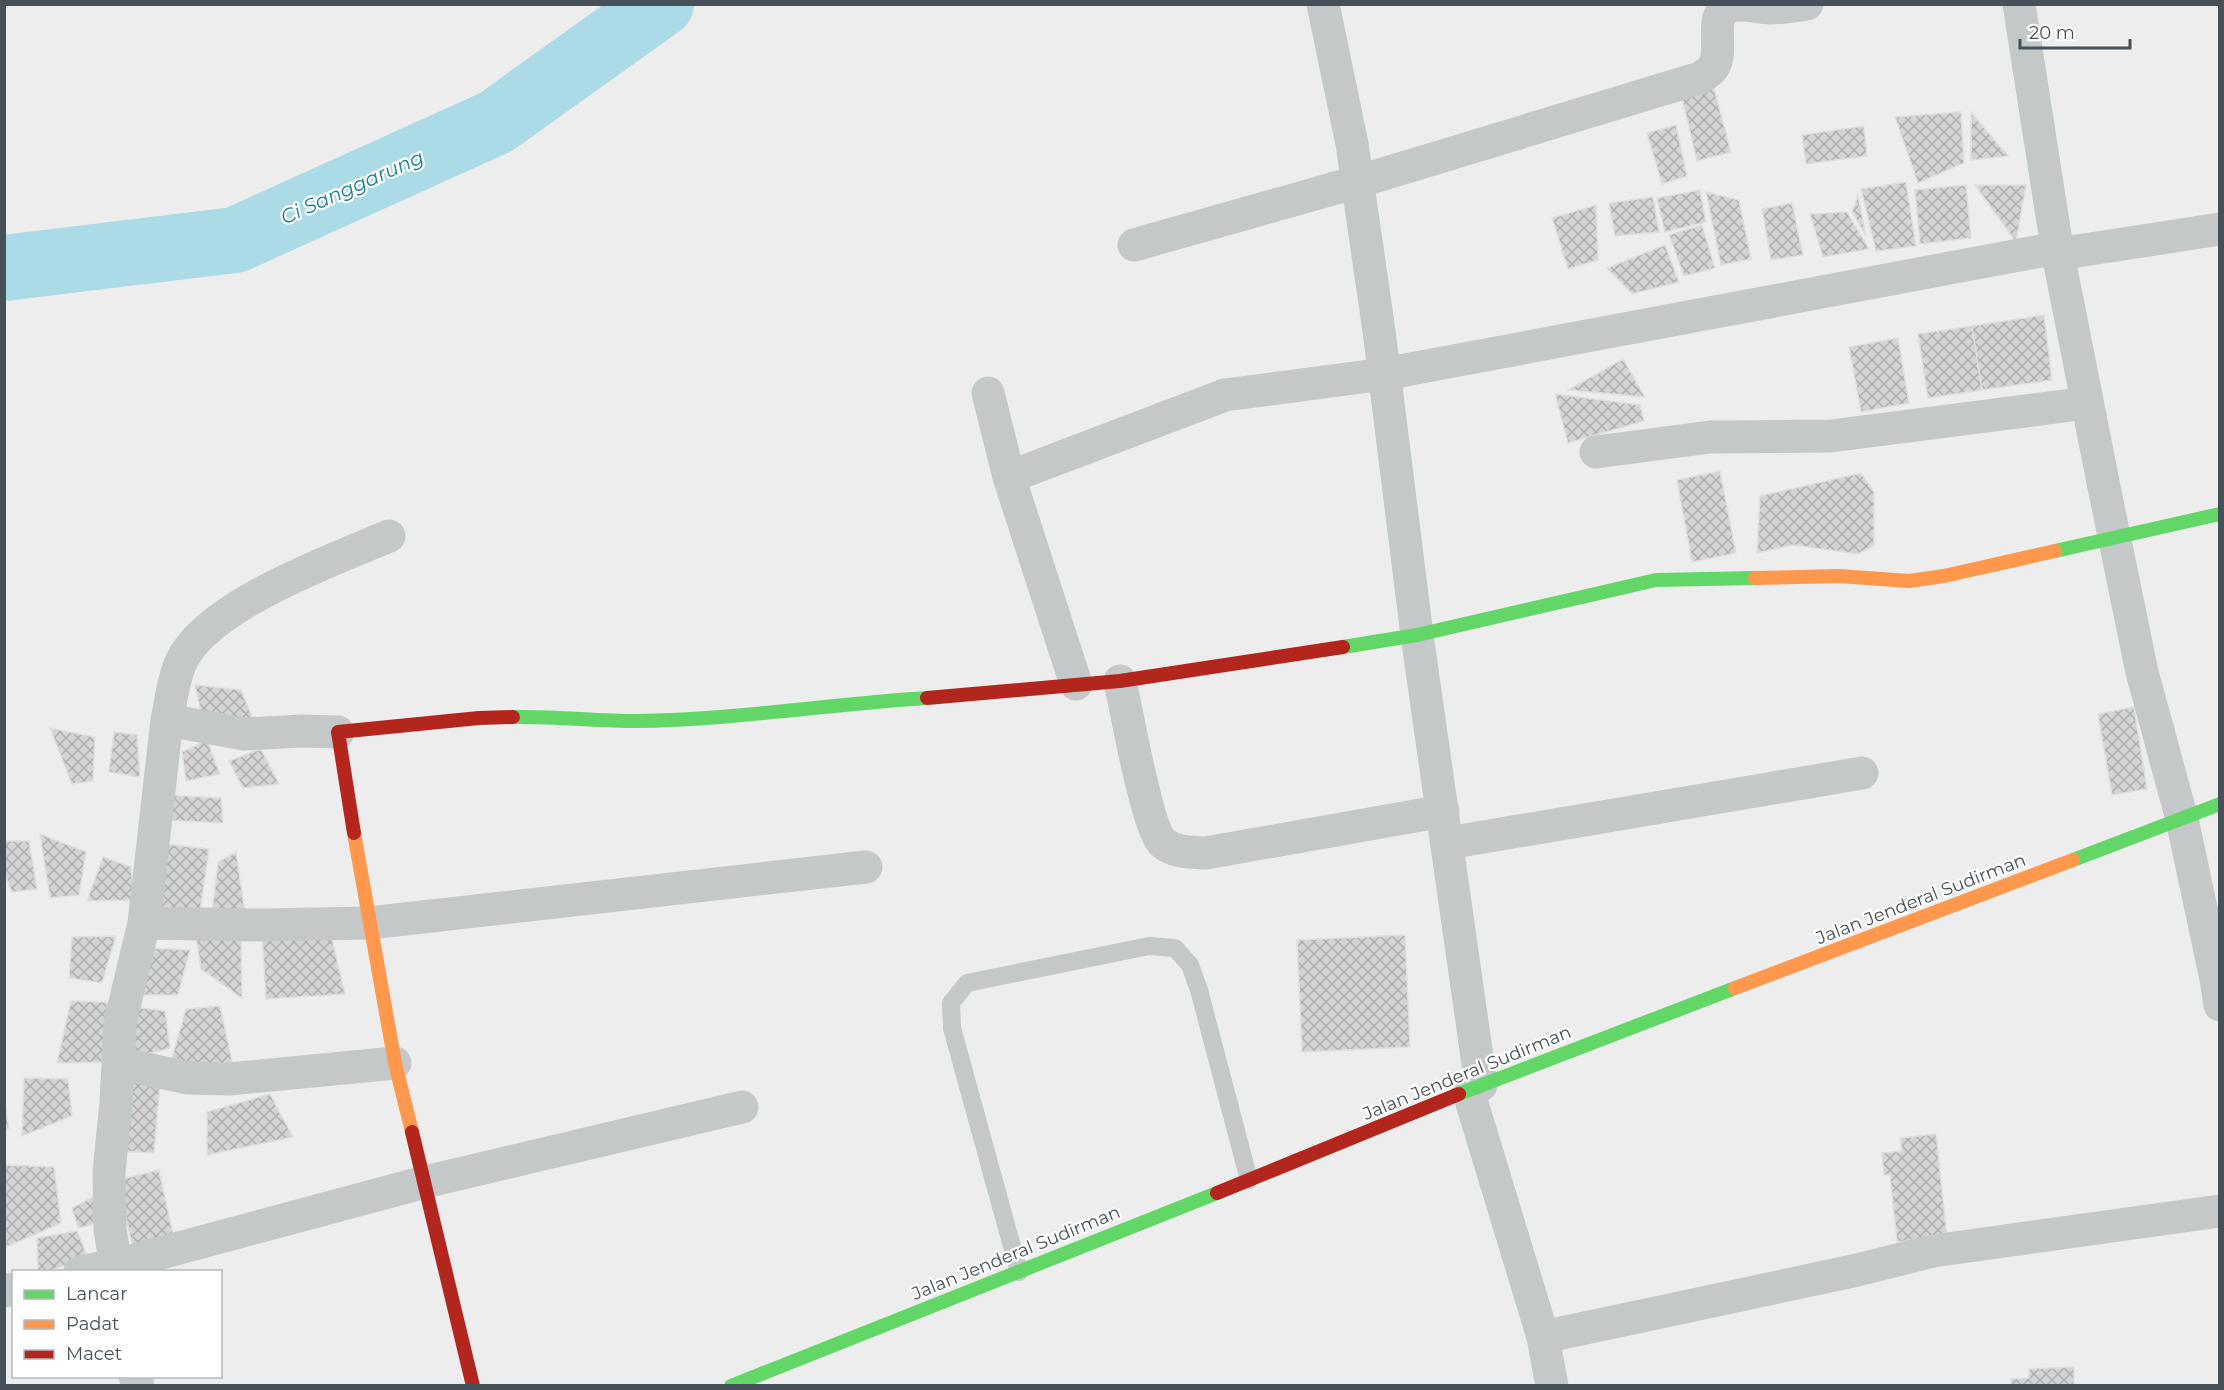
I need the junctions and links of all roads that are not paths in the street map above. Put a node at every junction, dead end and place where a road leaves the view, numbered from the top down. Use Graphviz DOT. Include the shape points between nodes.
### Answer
graph roads {
  1 [pos="1323,4"];
  2 [pos="1807,4"];
  3 [pos="2019,4"];
  4 [pos="1357,182"];
  5 [pos="2220,230"];
  6 [pos="1134,245"];
  7 [pos="2058,251"];
  8 [pos="1384,374"];
  9 [pos="988,393"];
  10 [pos="2087,403"];
  11 [pos="1596,452"];
  12 [pos="1009,477"];
  13 [pos="2220,514"];
  14 [pos="389,536"];
  15 [pos="2115,539"];
  16 [pos="1417,634"];
  17 [pos="1120,681"];
  18 [pos="1076,684"];
  19 [pos="167,720"];
  20 [pos="338,732"];
  21 [pos="1862,773"];
  22 [pos="2220,804"];
  23 [pos="1443,811"];
  24 [pos="2182,819"];
  25 [pos="1448,843"];
  26 [pos="866,867"];
  27 [pos="369,922"];
  28 [pos="144,923"];
  29 [pos="2220,1005"];
  30 [pos="118,1063"];
  31 [pos="395,1064"];
  32 [pos="1474,1088"];
  33 [pos="742,1107"];
  34 [pos="1250,1180"];
  35 [pos="425,1182"];
  36 [pos="2220,1211"];
  37 [pos="100,1267"];
  38 [pos="1019,1272"];
  39 [pos="1544,1337"];
  40 [pos="473,1386"];
  41 [pos="731,1386"];
  42 [pos="1552,1386"];
  1 -- 4 [label="street"];
  2 -- 4 [label="street" via="1727,7 1718,20 1719,51 1715,64 1700,78"];
  3 -- 7 [label="street"];
  4 -- 6 [label="street"];
  4 -- 8 [label="street"];
  5 -- 7 [label="street"];
  7 -- 8 [label="street"];
  7 -- 10 [label="street"];
  8 -- 12 [label="street" via="1225,395"];
  8 -- 16 [label="street"];
  9 -- 12 [label="street"];
  10 -- 11 [label="street" via="1831,436 1710,437"];
  10 -- 15 [label="street"];
  12 -- 18 [label="street"];
  13 -- 15 [label="street"];
  14 -- 19 [label="street" via="260,594 212,627 182,661"];
  15 -- 16 [label="street" via="1909,581 1839,576 1656,580"];
  15 -- 24 [label="street" via="2142,672"];
  16 -- 17 [label="street"];
  16 -- 23 [label="street"];
  17 -- 18 [label="street"];
  17 -- 23 [label="street" via="1151,819 1161,841 1178,852 1206,853"];
  18 -- 20 [label="street" via="723,716 635,721 547,716 490,718"];
  19 -- 20 [label="street" via="244,734"];
  19 -- 28 [label="street"];
  20 -- 27 [label="street"];
  21 -- 25 [label="street"];
  22 -- 24 [label="street, Jalan Jenderal Sudirman"];
  23 -- 25 [label="street"];
  24 -- 29 [label="street"];
  24 -- 32 [label="street, Jalan Jenderal Sudirman"];
  25 -- 32 [label="street"];
  26 -- 27 [label="street"];
  27 -- 28 [label="street"];
  27 -- 31 [label="street"];
  28 -- 30 [label="street" via="120,1023"];
  30 -- 31 [label="street" via="188,1078 229,1079"];
  30 -- 37 [label="street" via="109,1172 110,1230"];
  31 -- 35 [label="street"];
  32 -- 34 [label="street, Jalan Jenderal Sudirman"];
  32 -- 39 [label="street"];
  33 -- 35 [label="street"];
  34 -- 38 [label="street, Jalan Jenderal Sudirman"];
  34 -- 38 [label="lane" via="1199,990 1190,965 1175,948 1149,946 967,983 951,1003 952,1028"];
  35 -- 37 [label="street"];
  35 -- 40 [label="street"];
  36 -- 39 [label="street" via="1933,1251"];
  38 -- 41 [label="street, Jalan Jenderal Sudirman"];
  39 -- 42 [label="street"];
}
